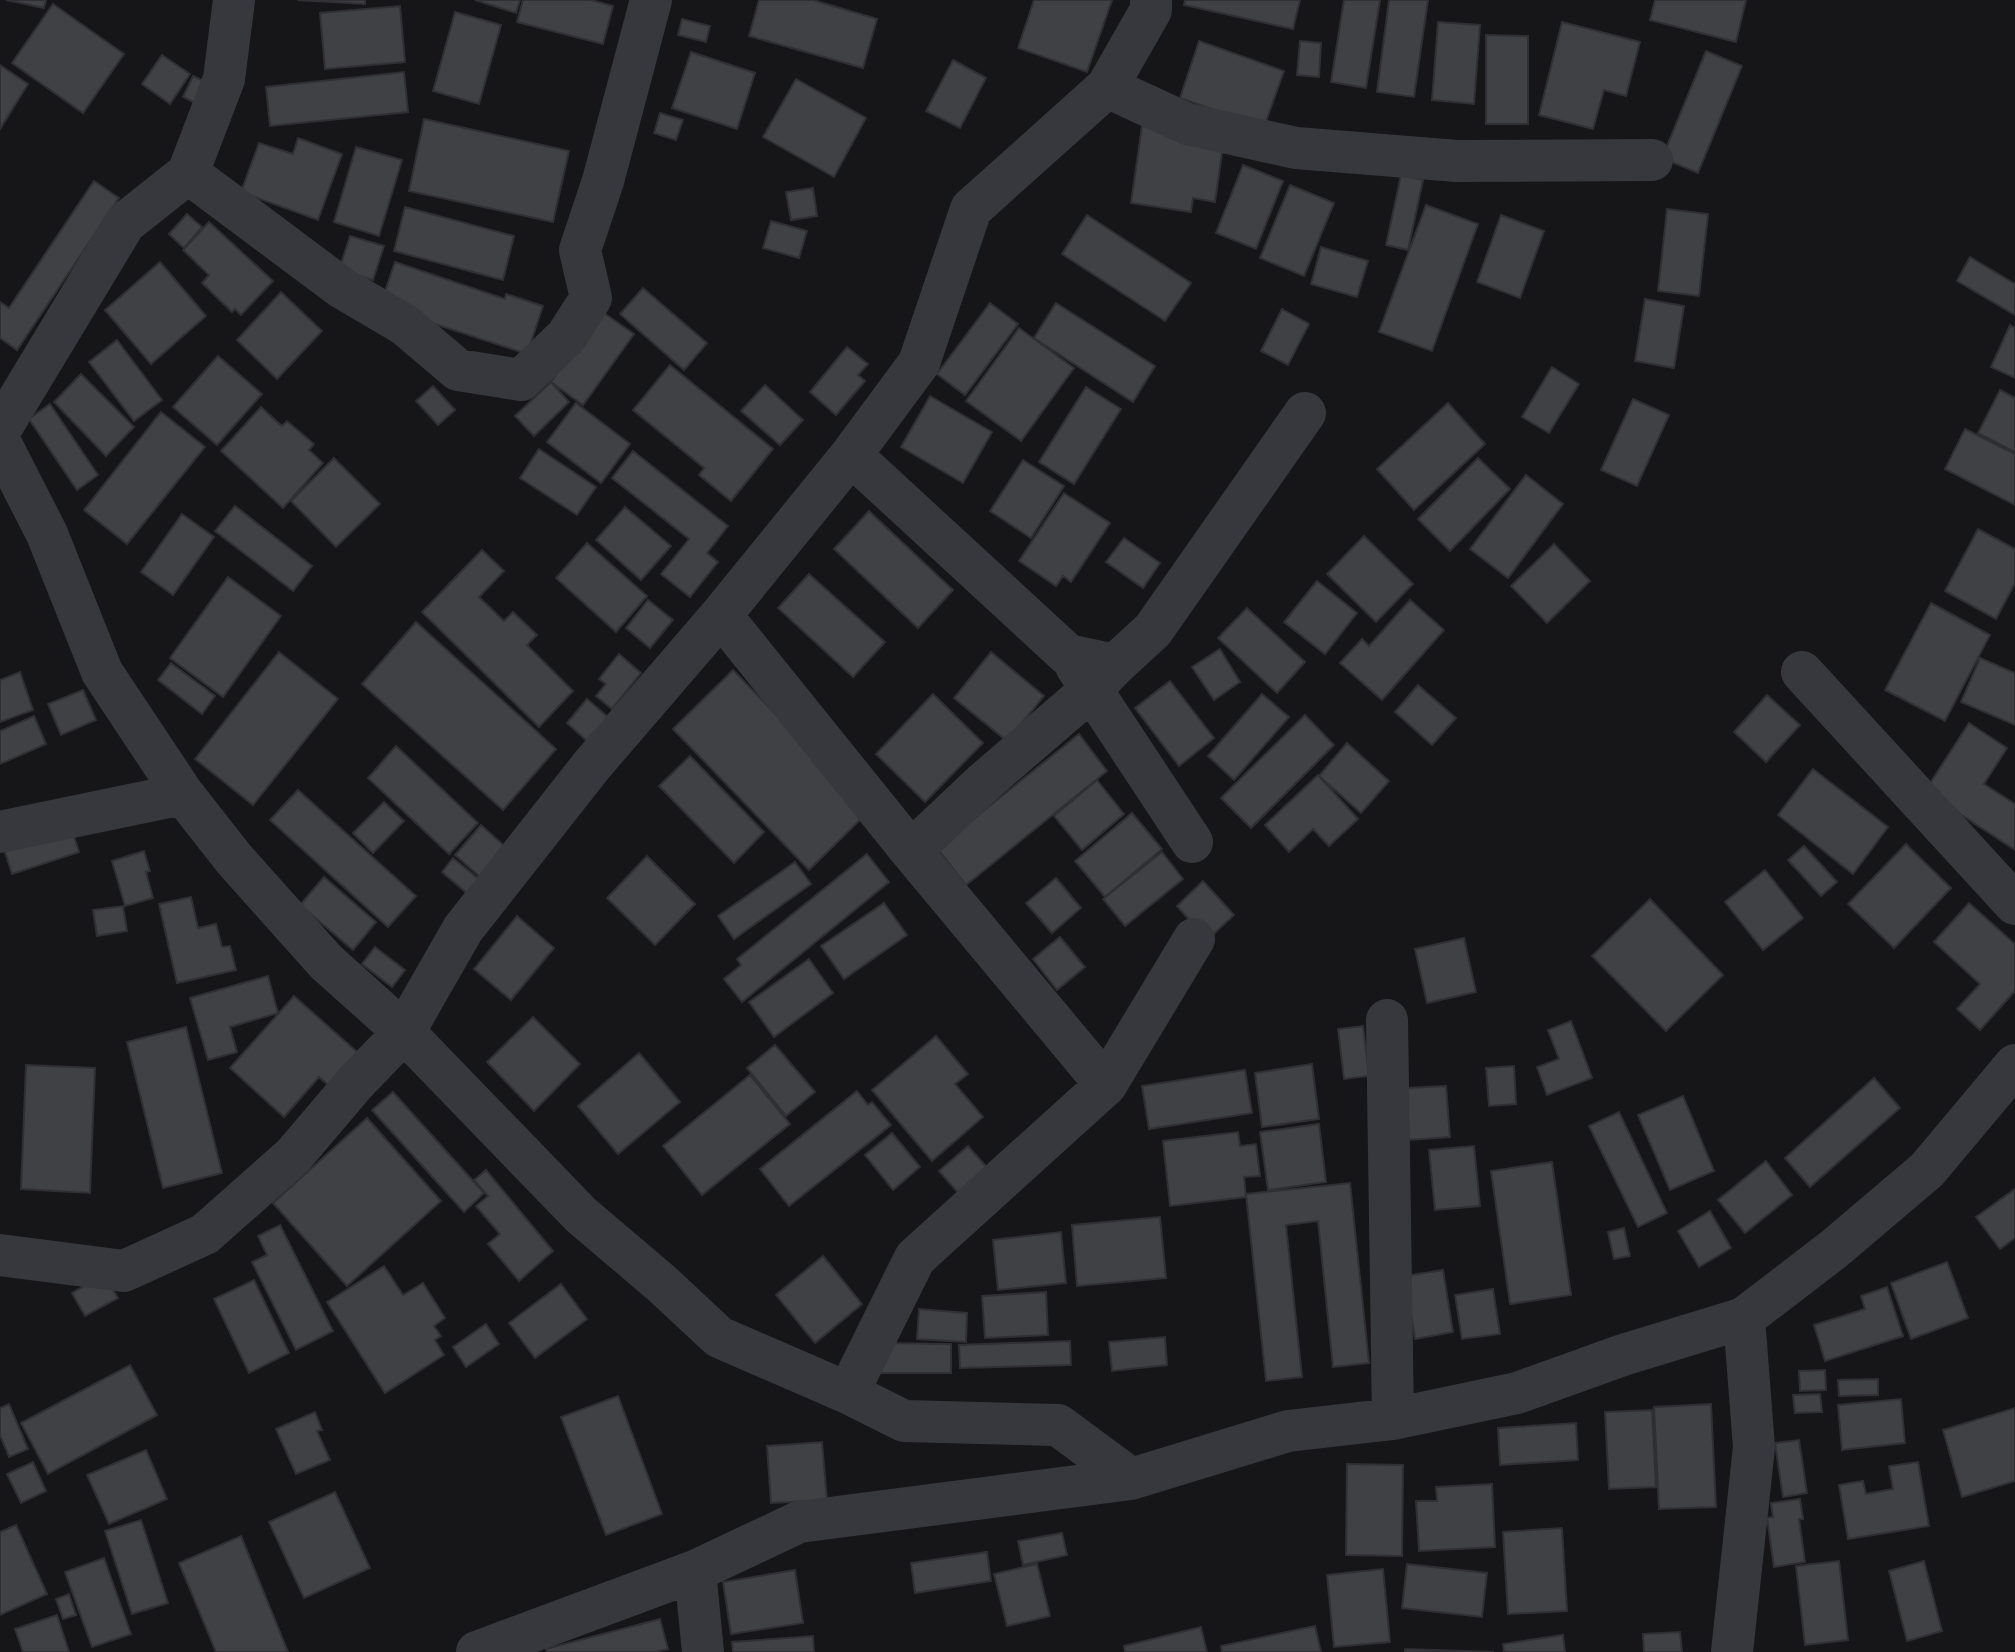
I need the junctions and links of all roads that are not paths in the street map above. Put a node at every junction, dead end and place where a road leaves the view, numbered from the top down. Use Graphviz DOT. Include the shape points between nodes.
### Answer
graph roads {
  1 [pos="234,0"];
  2 [pos="651,0"];
  3 [pos="1151,0"];
  4 [pos="1107,87"];
  5 [pos="1652,160"];
  6 [pos="188,173"];
  7 [pos="1305,413"];
  8 [pos="0,430"];
  9 [pos="0,442"];
  10 [pos="851,455"];
  11 [pos="721,615"];
  12 [pos="1802,672"];
  13 [pos="1103,678"];
  14 [pos="183,794"];
  15 [pos="0,832"];
  16 [pos="1192,842"];
  17 [pos="911,851"];
  18 [pos="2015,904"];
  19 [pos="1194,939"];
  20 [pos="1387,1020"];
  21 [pos="404,1032"];
  22 [pos="2015,1065"];
  23 [pos="1106,1085"];
  24 [pos="0,1255"];
  25 [pos="1744,1318"];
  26 [pos="848,1393"];
  27 [pos="1393,1419"];
  28 [pos="1131,1479"];
  29 [pos="695,1571"];
  30 [pos="477,1652"];
  31 [pos="703,1652"];
  32 [pos="1732,1652"];
  1 -- 6 [label="street" via="224,79"];
  2 -- 6 [label="street" via="580,250 591,298 566,337 521,380 458,370 405,325 342,288"];
  3 -- 4 [label="street" via="1151,10"];
  4 -- 5 [label="street" via="1187,124 1296,148 1457,161"];
  4 -- 10 [label="street" via="971,209 919,363"];
  6 -- 8 [label="street" via="125,223"];
  7 -- 13 [label="street" via="1153,630"];
  9 -- 14 [label="street" via="47,534 102,672"];
  10 -- 11 [label="street"];
  10 -- 13 [label="street" via="1068,655"];
  11 -- 17 [label="street"];
  11 -- 21 [label="street" via="592,765 463,929"];
  12 -- 18 [label="street"];
  13 -- 16 [label="street"];
  13 -- 17 [label="street"];
  14 -- 15 [label="street"];
  14 -- 21 [label="street" via="326,962"];
  17 -- 23 [label="street"];
  19 -- 23 [label="street"];
  20 -- 27 [label="street"];
  21 -- 24 [label="street" via="293,1156 205,1234 124,1271"];
  21 -- 26 [label="street" via="581,1215 719,1337"];
  22 -- 25 [label="street" via="1927,1170"];
  23 -- 26 [label="street" via="915,1258"];
  25 -- 27 [label="street" via="1517,1393"];
  25 -- 32 [label="street" via="1754,1447"];
  26 -- 28 [label="street" via="904,1421 1058,1425"];
  27 -- 28 [label="street" via="1288,1431"];
  28 -- 29 [label="street" via="799,1522"];
  29 -- 30 [label="street"];
  29 -- 31 [label="street"];
}
